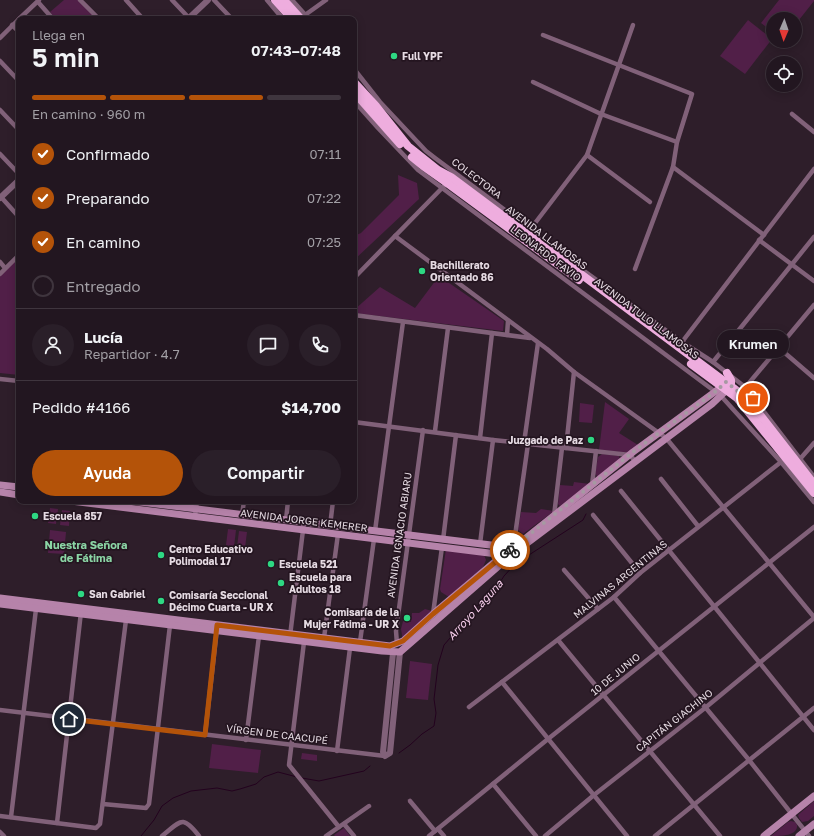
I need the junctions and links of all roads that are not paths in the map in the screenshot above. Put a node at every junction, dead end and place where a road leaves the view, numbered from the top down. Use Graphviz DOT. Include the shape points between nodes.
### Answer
graph roads {
  1 [pos="80,0"];
  2 [pos="126,0"];
  3 [pos="172,0"];
  4 [pos="208,0"];
  5 [pos="214,0"];
  6 [pos="267,0"];
  7 [pos="275,0"];
  8 [pos="284,0"];
  9 [pos="292,0"];
  10 [pos="326,0"];
  11 [pos="38,1"];
  12 [pos="22,16"];
  13 [pos="50,16"];
  14 [pos="96,16"];
  15 [pos="140,16"];
  16 [pos="186,16"];
  17 [pos="192,16"];
  18 [pos="229,16"];
  19 [pos="280,16"];
  20 [pos="289,16"];
  21 [pos="302,16"];
  22 [pos="302,16"];
  23 [pos="304,16"];
  24 [pos="16,22"];
  25 [pos="12,25"];
  26 [pos="633,25"];
  27 [pos="16,29"];
  28 [pos="543,35"];
  29 [pos="0,38"];
  30 [pos="0,61"];
  31 [pos="618,65"];
  32 [pos="357,73"];
  33 [pos="16,78"];
  34 [pos="533,82"];
  35 [pos="357,85"];
  36 [pos="357,97"];
  37 [pos="357,103"];
  38 [pos="364,109"];
  39 [pos="0,110"];
  40 [pos="601,114"];
  41 [pos="792,114"];
  42 [pos="16,127"];
  43 [pos="814,132"];
  44 [pos="677,142"];
  45 [pos="0,154"];
  46 [pos="587,155"];
  47 [pos="673,167"];
  48 [pos="814,169"];
  49 [pos="16,171"];
  50 [pos="449,180"];
  51 [pos="16,183"];
  52 [pos="0,198"];
  53 [pos="650,202"];
  54 [pos="16,214"];
  55 [pos="529,231"];
  56 [pos="764,235"];
  57 [pos="395,236"];
  58 [pos="814,237"];
  59 [pos="759,240"];
  60 [pos="16,258"];
  61 [pos="0,262"];
  62 [pos="792,264"];
  63 [pos="5,268"];
  64 [pos="635,270"];
  65 [pos="0,274"];
  66 [pos="357,275"];
  67 [pos="814,281"];
  68 [pos="814,305"];
  69 [pos="357,316"];
  70 [pos="508,321"];
  71 [pos="403,322"];
  72 [pos="448,328"];
  73 [pos="492,333"];
  74 [pos="506,335"];
  75 [pos="532,338"];
  76 [pos="682,342"];
  77 [pos="538,343"];
  78 [pos="778,347"];
  79 [pos="713,362"];
  80 [pos="574,372"];
  81 [pos="727,373"];
  82 [pos="814,378"];
  83 [pos="0,379"];
  84 [pos="16,381"];
  85 [pos="724,389"];
  86 [pos="742,390"];
  87 [pos="357,422"];
  88 [pos="389,426"];
  89 [pos="423,430"];
  90 [pos="435,431"];
  91 [pos="660,434"];
  92 [pos="456,435"];
  93 [pos="480,438"];
  94 [pos="666,438"];
  95 [pos="493,440"];
  96 [pos="526,443"];
  97 [pos="814,443"];
  98 [pos="564,448"];
  99 [pos="596,451"];
  100 [pos="630,454"];
  101 [pos="800,459"];
  102 [pos="635,461"];
  103 [pos="781,462"];
  104 [pos="814,477"];
  105 [pos="661,479"];
  106 [pos="814,484"];
  107 [pos="0,485"];
  108 [pos="592,485"];
  109 [pos="16,487"];
  110 [pos="621,491"];
  111 [pos="0,492"];
  112 [pos="814,493"];
  113 [pos="16,495"];
  114 [pos="814,502"];
  115 [pos="102,504"];
  116 [pos="160,504"];
  117 [pos="197,504"];
  118 [pos="244,504"];
  119 [pos="288,504"];
  120 [pos="333,504"];
  121 [pos="724,507"];
  122 [pos="196,513"];
  123 [pos="593,514"];
  124 [pos="242,515"];
  125 [pos="554,516"];
  126 [pos="286,520"];
  127 [pos="303,526"];
  128 [pos="330,526"];
  129 [pos="698,526"];
  130 [pos="814,527"];
  131 [pos="338,534"];
  132 [pos="374,535"];
  133 [pos="409,539"];
  134 [pos="442,543"];
  135 [pos="480,544"];
  136 [pos="668,551"];
  137 [pos="512,552"];
  138 [pos="769,563"];
  139 [pos="564,570"];
  140 [pos="640,573"];
  141 [pos="614,597"];
  142 [pos="0,598"];
  143 [pos="0,604"];
  144 [pos="713,607"];
  145 [pos="36,609"];
  146 [pos="598,609"];
  147 [pos="81,611"];
  148 [pos="433,614"];
  149 [pos="814,618"];
  150 [pos="126,620"];
  151 [pos="170,625"];
  152 [pos="217,628"];
  153 [pos="259,636"];
  154 [pos="290,637"];
  155 [pos="324,638"];
  156 [pos="558,640"];
  157 [pos="304,642"];
  158 [pos="360,642"];
  159 [pos="397,644"];
  160 [pos="350,648"];
  161 [pos="658,651"];
  162 [pos="397,652"];
  163 [pos="759,663"];
  164 [pos="502,682"];
  165 [pos="604,695"];
  166 [pos="469,707"];
  167 [pos="705,708"];
  168 [pos="814,708"];
  169 [pos="0,710"];
  170 [pos="24,713"];
  171 [pos="803,716"];
  172 [pos="69,719"];
  173 [pos="112,724"];
  174 [pos="158,729"];
  175 [pos="814,730"];
  176 [pos="205,735"];
  177 [pos="548,739"];
  178 [pos="246,740"];
  179 [pos="292,745"];
  180 [pos="337,751"];
  181 [pos="650,751"];
  182 [pos="385,756"];
  183 [pos="749,760"];
  184 [pos="493,784"];
  185 [pos="594,795"];
  186 [pos="814,796"];
  187 [pos="410,801"];
  188 [pos="103,804"];
  189 [pos="694,804"];
  190 [pos="369,806"];
  191 [pos="792,814"];
  192 [pos="0,816"];
  193 [pos="11,817"];
  194 [pos="56,823"];
  195 [pos="814,824"];
  196 [pos="342,825"];
  197 [pos="437,830"];
  198 [pos="0,832"];
  199 [pos="807,834"];
  200 [pos="328,835"];
  201 [pos="4,836"];
  202 [pos="162,836"];
  203 [pos="199,836"];
  204 [pos="354,836"];
  205 [pos="429,836"];
  206 [pos="444,836"];
  207 [pos="536,836"];
  208 [pos="545,836"];
  209 [pos="627,836"];
  210 [pos="655,836"];
  211 [pos="720,836"];
  212 [pos="764,836"];
  213 [pos="799,836"];
  1 -- 14 [label="street"];
  2 -- 15 [label="street"];
  3 -- 16 [label="street"];
  4 -- 17 [label="street"];
  5 -- 18 [label="street"];
  6 -- 19 [label="street"];
  7 -- 20 [label="highway"];
  8 -- 21 [label="highway"];
  9 -- 22 [label="street"];
  10 -- 23 [label="street"];
  11 -- 12 [label="street"];
  11 -- 13 [label="street"];
  24 -- 25 [label="street"];
  25 -- 27 [label="street"];
  25 -- 29 [label="street"];
  26 -- 31 [label="street"];
  28 -- 31 [label="street"];
  30 -- 33 [label="street"];
  31 -- 40 [label="street"];
  31 -- 44 [label="street" via="692,94"];
  32 -- 50 [label="street, COLECTORA"];
  34 -- 40 [label="street"];
  35 -- 50 [label="highway" via="408,146"];
  36 -- 38 [label="highway, AVENIDA TULO LLAMOSAS"];
  37 -- 38 [label="street"];
  38 -- 50 [label="highway, AVENIDA TULO LLAMOSAS" via="422,166"];
  39 -- 42 [label="street"];
  40 -- 44 [label="street"];
  40 -- 46 [label="street"];
  41 -- 43 [label="street"];
  44 -- 47 [label="street"];
  45 -- 49 [label="street"];
  46 -- 53 [label="street"];
  46 -- 55 [label="street"];
  47 -- 56 [label="street"];
  47 -- 64 [label="street"];
  48 -- 56 [label="street"];
  50 -- 55 [label="street, COLECTORA" via="521,222"];
  50 -- 57 [label="street"];
  50 -- 85 [label="highway, AVENIDA TULO LLAMOSAS"];
  51 -- 52 [label="street"];
  52 -- 54 [label="street"];
  55 -- 76 [label="street, COLECTORA"];
  56 -- 59 [label="street"];
  57 -- 66 [label="street"];
  57 -- 70 [label="street"];
  58 -- 62 [label="street"];
  59 -- 62 [label="street"];
  59 -- 76 [label="street"];
  60 -- 63 [label="street"];
  61 -- 63 [label="street"];
  62 -- 67 [label="street"];
  62 -- 79 [label="street"];
  63 -- 65 [label="street"];
  68 -- 78 [label="street"];
  69 -- 71 [label="street"];
  70 -- 74 [label="street"];
  70 -- 75 [label="street"];
  71 -- 72 [label="street"];
  71 -- 88 [label="street"];
  72 -- 73 [label="street"];
  72 -- 90 [label="street"];
  73 -- 74 [label="street"];
  73 -- 93 [label="street"];
  74 -- 75 [label="street"];
  75 -- 77 [label="street"];
  76 -- 79 [label="street, COLECTORA"];
  77 -- 80 [label="street"];
  77 -- 96 [label="street"];
  78 -- 82 [label="street"];
  78 -- 86 [label="street"];
  79 -- 81 [label="street, COLECTORA"];
  80 -- 91 [label="street"];
  80 -- 98 [label="street"];
  81 -- 85 [label="highway" via="731,380"];
  81 -- 86 [label="street, COLECTORA"];
  83 -- 84 [label="street"];
  85 -- 86 [label="highway"];
  85 -- 91 [label="main road"];
  85 -- 94 [label="main road"];
  85 -- 103 [label="street"];
  85 -- 112 [label="highway" via="737,398"];
  86 -- 101 [label="street, COLECTORA"];
  86 -- 106 [label="highway"];
  87 -- 88 [label="street"];
  88 -- 89 [label="street"];
  88 -- 132 [label="street"];
  89 -- 90 [label="street"];
  89 -- 133 [label="street, AVENIDA IGNACIO ABIARU"];
  90 -- 92 [label="street"];
  91 -- 94 [label="street"];
  91 -- 100 [label="main road"];
  92 -- 93 [label="street"];
  92 -- 134 [label="street"];
  93 -- 95 [label="street"];
  94 -- 102 [label="main road"];
  94 -- 121 [label="street"];
  95 -- 96 [label="street"];
  95 -- 135 [label="street"];
  96 -- 98 [label="street"];
  96 -- 137 [label="street"];
  97 -- 101 [label="street"];
  98 -- 99 [label="street"];
  98 -- 125 [label="street"];
  99 -- 100 [label="street"];
  99 -- 108 [label="street"];
  100 -- 102 [label="street"];
  100 -- 108 [label="main road"];
  101 -- 104 [label="street, COLECTORA"];
  102 -- 137 [label="main road"];
  103 -- 114 [label="street"];
  103 -- 121 [label="street, MALVINAS ARGENTINAS"];
  105 -- 129 [label="street"];
  107 -- 109 [label="main road"];
  108 -- 125 [label="main road"];
  110 -- 136 [label="street"];
  111 -- 113 [label="main road"];
  115 -- 122 [label="main road, AVENIDA JORGE KEMERER"];
  116 -- 122 [label="main road, AVENIDA JORGE KEMERER"];
  117 -- 122 [label="street"];
  118 -- 124 [label="street"];
  119 -- 126 [label="street"];
  120 -- 128 [label="street"];
  121 -- 129 [label="street, MALVINAS ARGENTINAS"];
  121 -- 138 [label="street"];
  122 -- 124 [label="main road, AVENIDA JORGE KEMERER"];
  122 -- 127 [label="main road, AVENIDA JORGE KEMERER"];
  123 -- 140 [label="street"];
  124 -- 126 [label="main road, AVENIDA JORGE KEMERER"];
  125 -- 137 [label="main road"];
  126 -- 127 [label="main road, AVENIDA JORGE KEMERER"];
  127 -- 128 [label="main road, AVENIDA JORGE KEMERER"];
  127 -- 131 [label="main road, AVENIDA JORGE KEMERER"];
  127 -- 154 [label="street"];
  128 -- 132 [label="main road, AVENIDA JORGE KEMERER"];
  129 -- 136 [label="street, MALVINAS ARGENTINAS"];
  130 -- 138 [label="street, 10 DE JUNIO"];
  131 -- 132 [label="main road, AVENIDA JORGE KEMERER"];
  131 -- 155 [label="street"];
  132 -- 133 [label="main road, AVENIDA JORGE KEMERER"];
  132 -- 158 [label="street"];
  133 -- 134 [label="main road, AVENIDA JORGE KEMERER"];
  133 -- 159 [label="street, AVENIDA IGNACIO ABIARU" via="396,631"];
  134 -- 135 [label="main road, AVENIDA JORGE KEMERER"];
  134 -- 137 [label="main road, AVENIDA JORGE KEMERER"];
  134 -- 148 [label="street"];
  135 -- 137 [label="main road, AVENIDA JORGE KEMERER"];
  136 -- 140 [label="street, MALVINAS ARGENTINAS"];
  136 -- 144 [label="street"];
  137 -- 148 [label="main road"];
  137 -- 162 [label="main road"];
  138 -- 144 [label="street, 10 DE JUNIO"];
  138 -- 149 [label="street"];
  139 -- 146 [label="street"];
  140 -- 141 [label="street, MALVINAS ARGENTINAS"];
  141 -- 146 [label="street, MALVINAS ARGENTINAS"];
  141 -- 161 [label="street"];
  142 -- 147 [label="main road"];
  143 -- 145 [label="main road"];
  144 -- 161 [label="street, 10 DE JUNIO"];
  144 -- 163 [label="street"];
  145 -- 147 [label="main road"];
  145 -- 170 [label="street"];
  146 -- 156 [label="street, MALVINAS ARGENTINAS"];
  147 -- 150 [label="main road"];
  147 -- 152 [label="main road"];
  147 -- 172 [label="street"];
  148 -- 159 [label="main road"];
  149 -- 163 [label="street, CAPITÁN GIACHINO"];
  150 -- 151 [label="main road"];
  150 -- 173 [label="street"];
  151 -- 152 [label="main road"];
  151 -- 174 [label="street"];
  152 -- 153 [label="main road"];
  152 -- 154 [label="main road"];
  152 -- 176 [label="street"];
  153 -- 154 [label="main road"];
  153 -- 178 [label="street"];
  154 -- 155 [label="main road"];
  154 -- 157 [label="main road"];
  155 -- 158 [label="main road"];
  156 -- 164 [label="street, MALVINAS ARGENTINAS"];
  156 -- 165 [label="street"];
  157 -- 160 [label="main road"];
  157 -- 179 [label="street"];
  158 -- 159 [label="main road" via="390,646"];
  159 -- 162 [label="main road, AVENIDA IGNACIO ABIARU" via="394,648"];
  160 -- 162 [label="main road"];
  160 -- 180 [label="street"];
  161 -- 165 [label="street, 10 DE JUNIO"];
  161 -- 167 [label="street"];
  162 -- 182 [label="street, AVENIDA IGNACIO ABIARU" via="383,752"];
  163 -- 167 [label="street, CAPITÁN GIACHINO"];
  163 -- 171 [label="street"];
  164 -- 166 [label="street, MALVINAS ARGENTINAS"];
  164 -- 177 [label="street"];
  165 -- 177 [label="street, 10 DE JUNIO"];
  165 -- 181 [label="street"];
  167 -- 181 [label="street, CAPITÁN GIACHINO"];
  167 -- 183 [label="street"];
  168 -- 171 [label="street"];
  169 -- 170 [label="street, VÍRGEN DE CAACUPÉ"];
  170 -- 172 [label="street, VÍRGEN DE CAACUPÉ"];
  170 -- 193 [label="street"];
  171 -- 175 [label="street"];
  171 -- 183 [label="street"];
  172 -- 173 [label="street, VÍRGEN DE CAACUPÉ"];
  172 -- 194 [label="street"];
  173 -- 174 [label="street, VÍRGEN DE CAACUPÉ"];
  173 -- 188 [label="street"];
  174 -- 176 [label="street, VÍRGEN DE CAACUPÉ"];
  174 -- 188 [label="street" via="150,804 146,808"];
  176 -- 178 [label="street, VÍRGEN DE CAACUPÉ"];
  177 -- 184 [label="street, 10 DE JUNIO"];
  177 -- 185 [label="street"];
  178 -- 179 [label="street, VÍRGEN DE CAACUPÉ"];
  179 -- 180 [label="street, VÍRGEN DE CAACUPÉ"];
  179 -- 196 [label="street" via="289,765 308,790"];
  180 -- 182 [label="street, VÍRGEN DE CAACUPÉ"];
  181 -- 185 [label="street, CAPITÁN GIACHINO"];
  181 -- 189 [label="street"];
  183 -- 189 [label="street"];
  183 -- 191 [label="street"];
  184 -- 197 [label="street, 10 DE JUNIO"];
  184 -- 207 [label="street"];
  185 -- 208 [label="street, CAPITÁN GIACHINO"];
  185 -- 209 [label="street"];
  186 -- 191 [label="main road"];
  187 -- 197 [label="street"];
  188 -- 194 [label="street" via="100,824 96,828"];
  189 -- 210 [label="street"];
  189 -- 211 [label="street"];
  190 -- 196 [label="street"];
  191 -- 199 [label="street"];
  191 -- 212 [label="main road"];
  192 -- 193 [label="street"];
  193 -- 194 [label="street"];
  195 -- 199 [label="main road"];
  196 -- 200 [label="street"];
  196 -- 204 [label="street"];
  197 -- 205 [label="street, 10 DE JUNIO"];
  197 -- 206 [label="street"];
  198 -- 201 [label="street"];
  199 -- 213 [label="main road"];
  202 -- 203 [label="street" via="180,822 186,822"];
}
